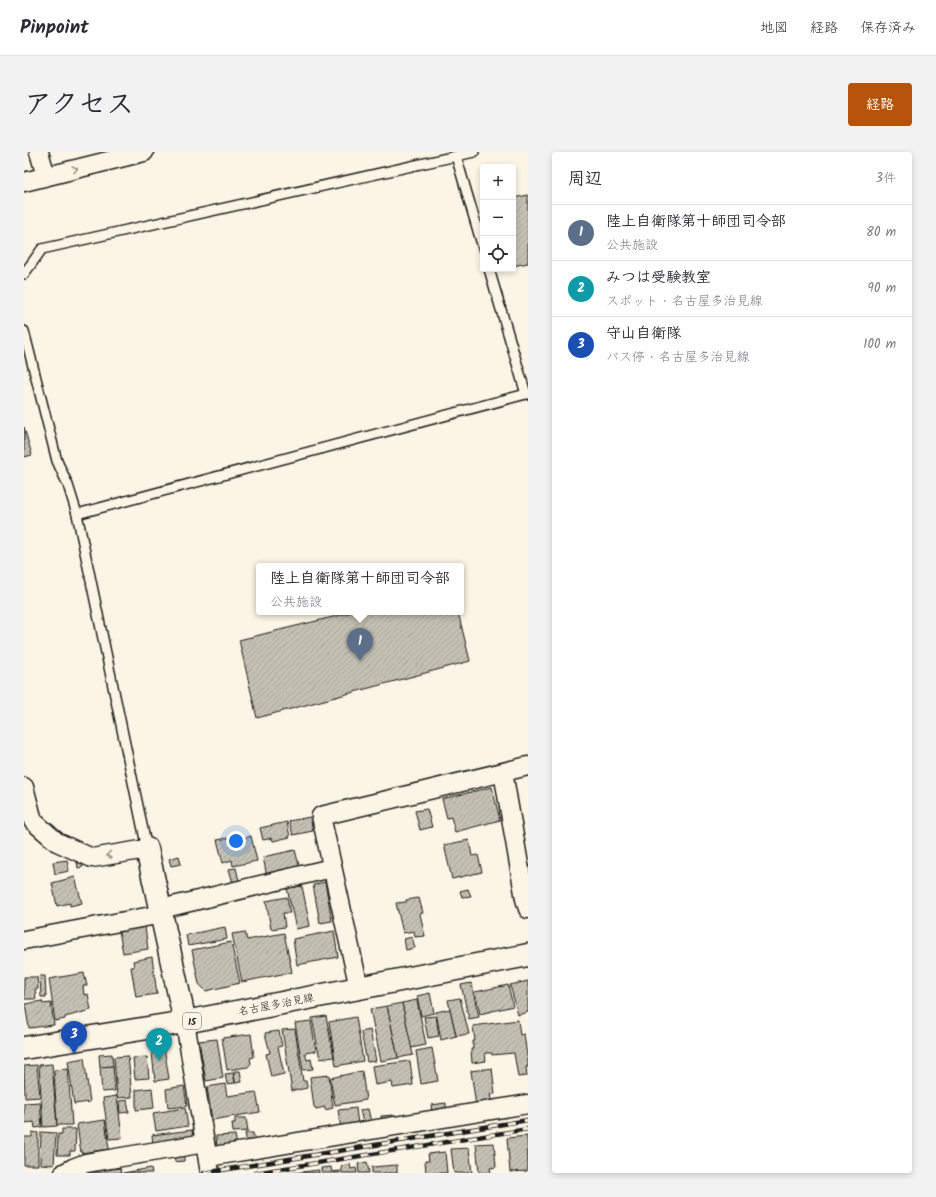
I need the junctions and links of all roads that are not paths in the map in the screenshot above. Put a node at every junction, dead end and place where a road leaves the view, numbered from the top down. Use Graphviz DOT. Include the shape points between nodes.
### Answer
graph roads {
  1 [pos="39,152"];
  2 [pos="144,152"];
  3 [pos="474,152"];
  4 [pos="456,156"];
  5 [pos="46,176"];
  6 [pos="24,182"];
  7 [pos="480,238"];
  8 [pos="490,272"];
  9 [pos="24,274"];
  10 [pos="24,331"];
  11 [pos="527,394"];
  12 [pos="77,514"];
  13 [pos="528,766"];
  14 [pos="504,772"];
  15 [pos="24,787"];
  16 [pos="147,848"];
  17 [pos="332,868"];
  18 [pos="528,909"];
  19 [pos="162,912"];
  20 [pos="24,940"];
  21 [pos="528,955"];
  22 [pos="359,988"];
  23 [pos="185,1022"];
  24 [pos="24,1048"];
  25 [pos="528,1104"];
  26 [pos="208,1157"];
  27 [pos="64,1173"];
  1 -- 5 [label="street"];
  5 -- 2 [label="street, one-way"];
  3 -- 4 [label="lane"];
  4 -- 7 [label="lane"];
  4 -- 9 [label="lane" via="42,249"];
  5 -- 6 [label="street"];
  8 -- 11 [label="lane"];
  10 -- 12 [label="lane" via="57,461"];
  11 -- 12 [label="lane"];
  12 -- 16 [label="lane"];
  13 -- 14 [label="street"];
  14 -- 17 [label="street" via="321,816"];
  14 -- 18 [label="street"];
  16 -- 15 [label="street, one-way" via="92,858 57,842 34,821"];
  16 -- 19 [label="main road"];
  17 -- 19 [label="street"];
  17 -- 22 [label="street"];
  19 -- 20 [label="street"];
  19 -- 23 [label="main road"];
  21 -- 22 [label="main road, 名古屋多治見線 / 15"];
  22 -- 23 [label="main road, 名古屋多治見線 / 15"];
  23 -- 24 [label="main road, 名古屋多治見線 / 15"];
  23 -- 26 [label="street"];
  25 -- 26 [label="street"];
  26 -- 27 [label="street" via="86,1163"];
}
